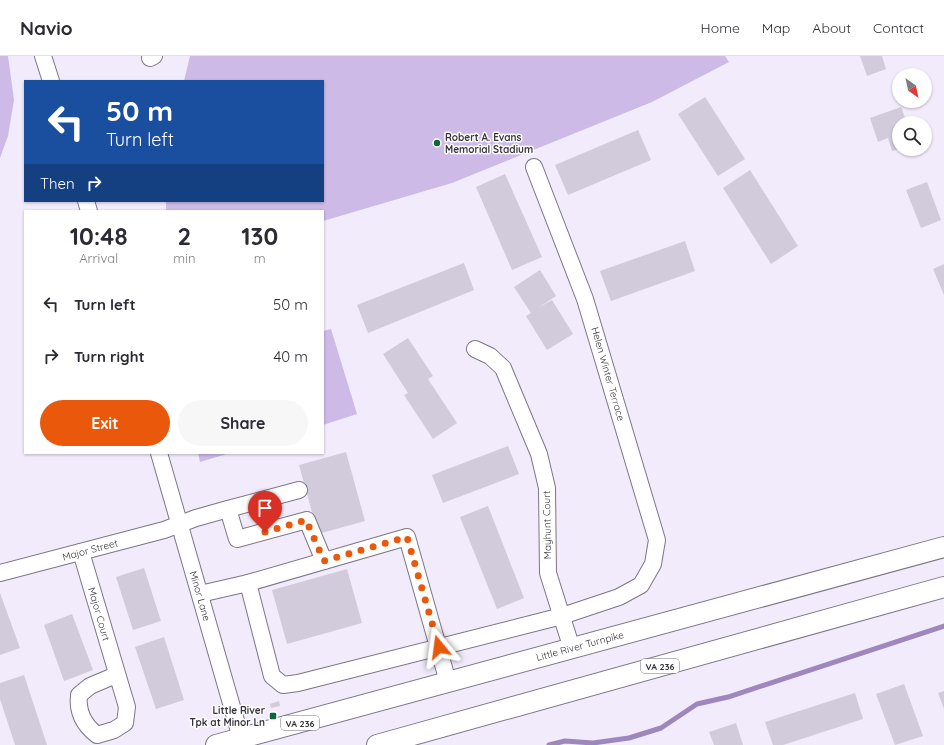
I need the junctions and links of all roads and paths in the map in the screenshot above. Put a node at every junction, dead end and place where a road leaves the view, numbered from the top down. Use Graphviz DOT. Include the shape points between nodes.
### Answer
graph roads {
  1 [pos="44,56"];
  2 [pos="51,80"];
  3 [pos="534,167"];
  4 [pos="474,349"];
  5 [pos="159,454"];
  6 [pos="299,490"];
  7 [pos="228,509"];
  8 [pos="180,524"];
  9 [pos="944,547"];
  10 [pos="81,552"];
  11 [pos="324,561"];
  12 [pos="0,573"];
  13 [pos="248,583"];
  14 [pos="944,587"];
  15 [pos="200,594"];
  16 [pos="562,616"];
  17 [pos="439,647"];
  18 [pos="572,649"];
  19 [pos="116,675"];
  20 [pos="448,682"];
  21 [pos="242,742"];
  22 [pos="216,745"];
  23 [pos="377,745"];
  1 -- 2 [label="street"];
  3 -- 16 [label="street, Helen Winter Terrace" via="585,299 657,540 653,564 641,584 619,597"];
  4 -- 16 [label="street, Mayhunt Court" via="490,356 503,368 539,454 547,488 548,573"];
  5 -- 8 [label="street, Minor Lane"];
  6 -- 7 [label="street, Major Street"];
  7 -- 8 [label="street, Major Street"];
  7 -- 11 [label="street" via="237,540 306,520"];
  8 -- 10 [label="street, Major Street"];
  8 -- 15 [label="street, Minor Lane"];
  9 -- 18 [label="main road, Little River Turnpike / VA 236"];
  10 -- 12 [label="street, Major Street"];
  10 -- 19 [label="street, Major Court"];
  11 -- 13 [label="street"];
  11 -- 17 [label="street" via="407,537"];
  13 -- 15 [label="street"];
  13 -- 17 [label="street" via="272,676 283,685"];
  14 -- 23 [label="main road, VA 236"];
  15 -- 21 [label="street, Minor Lane"];
  16 -- 17 [label="street"];
  16 -- 18 [label="street, Mayhunt Court"];
  17 -- 20 [label="street"];
  18 -- 20 [label="main road, Little River Turnpike / VA 236"];
  20 -- 21 [label="main road, Little River Turnpike / VA 236"];
  21 -- 22 [label="main road, Little River Turnpike / VA 236"];
}
